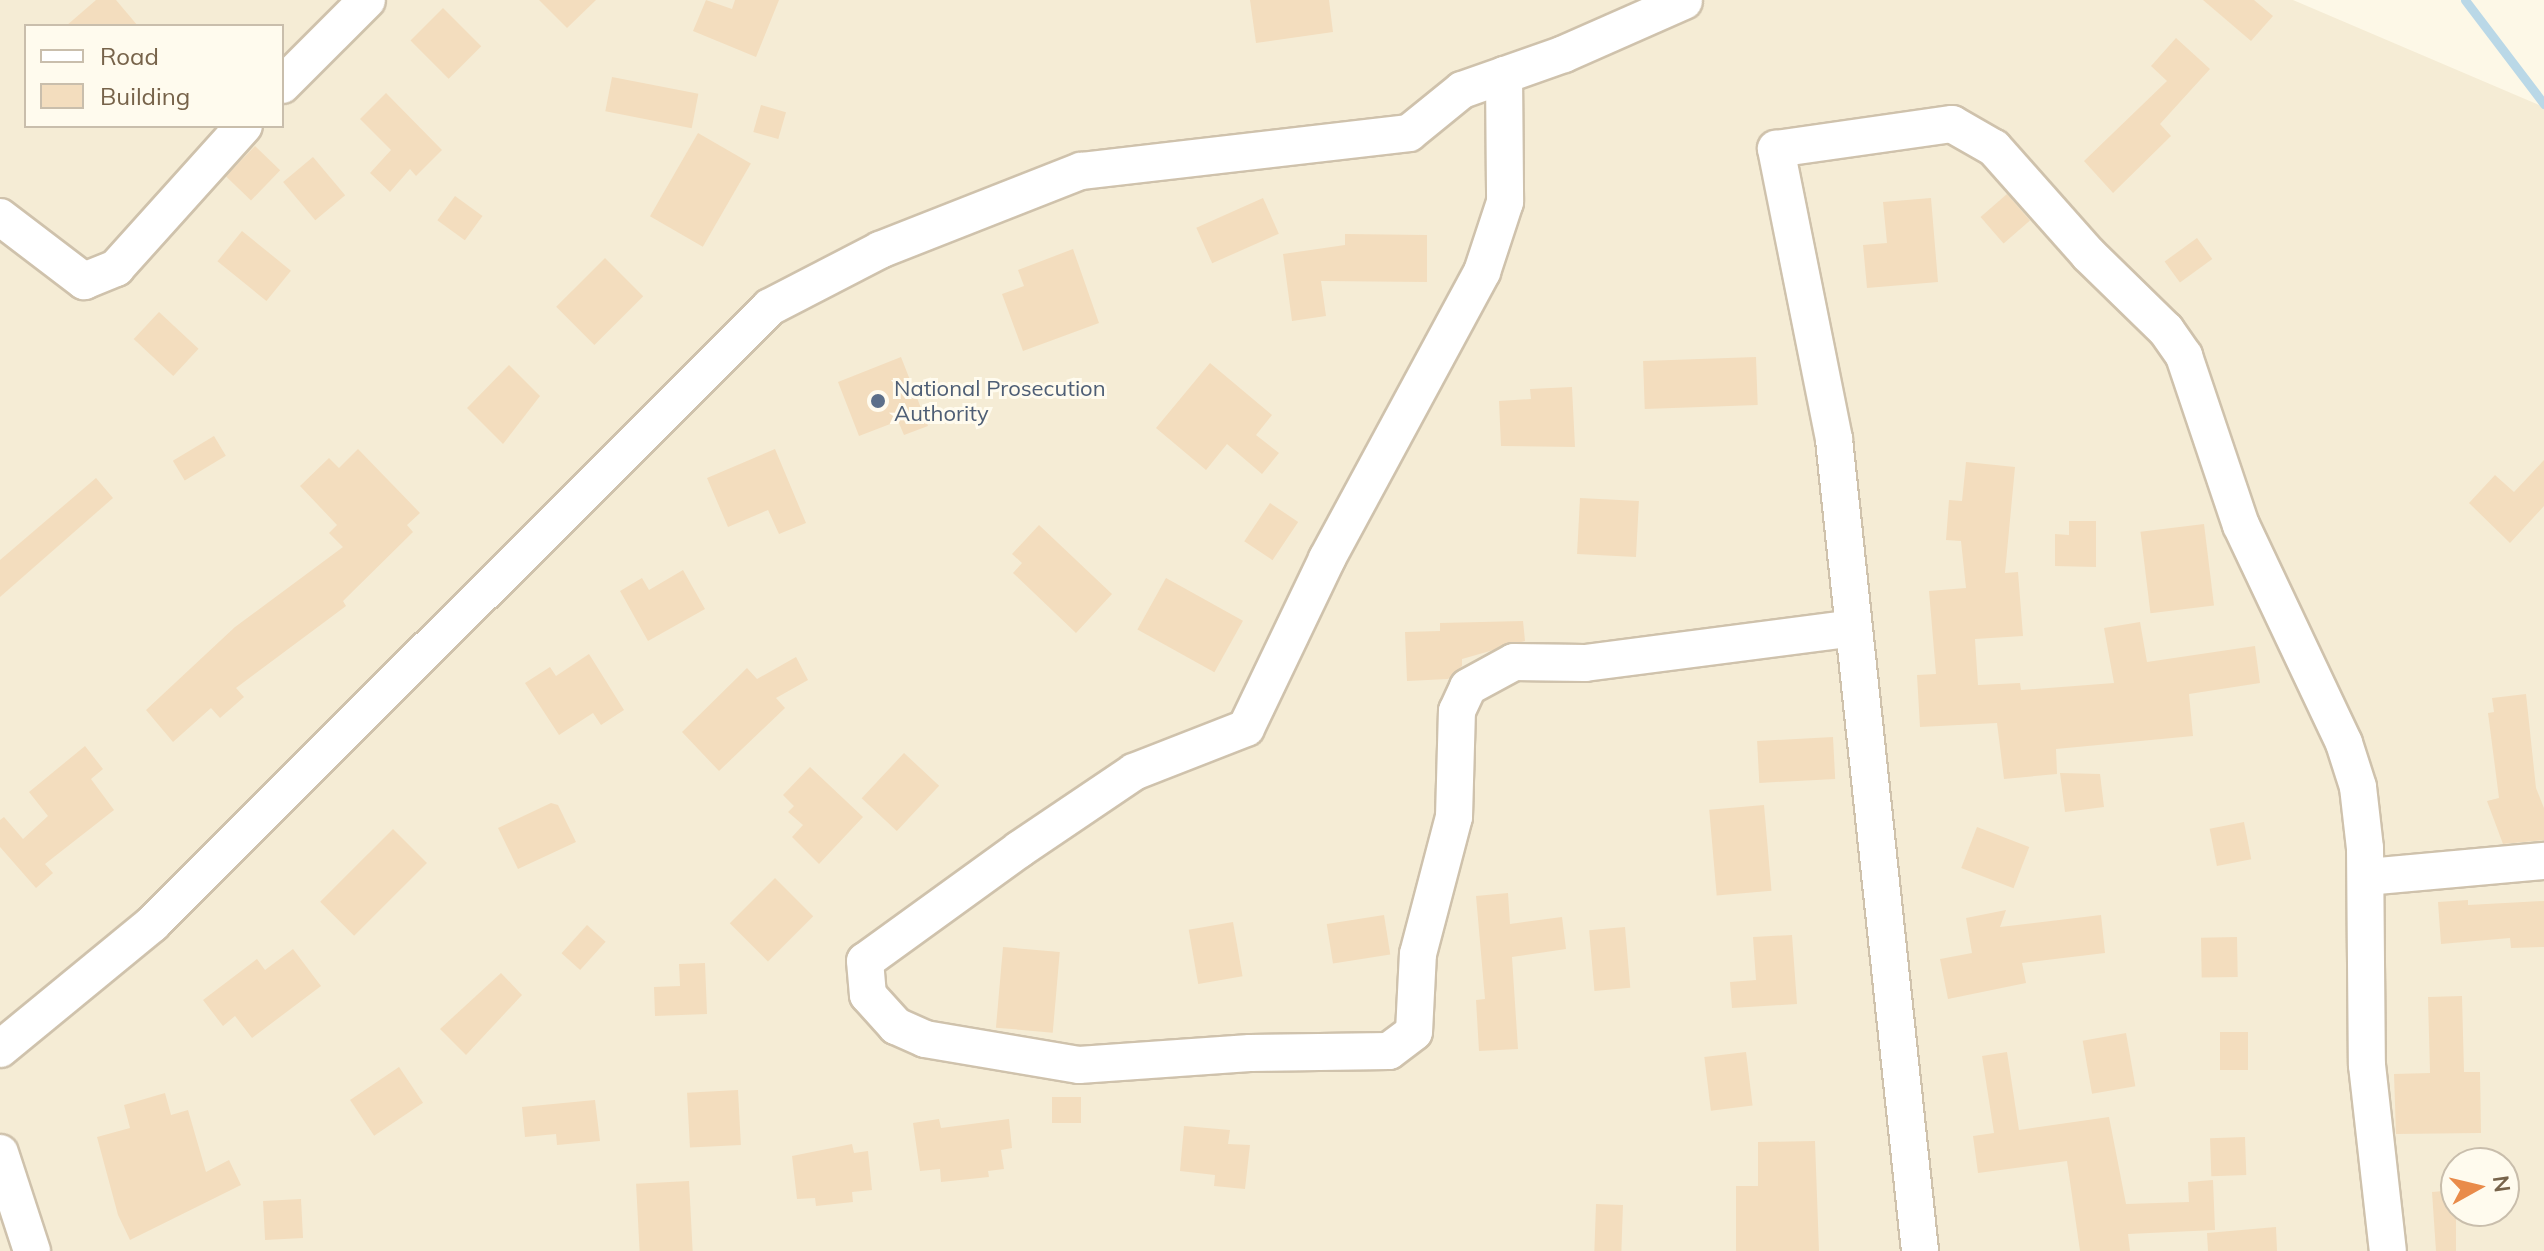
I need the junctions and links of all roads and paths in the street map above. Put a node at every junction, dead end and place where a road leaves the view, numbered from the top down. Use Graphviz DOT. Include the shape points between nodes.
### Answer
graph roads {
  1 [pos="367,0"];
  2 [pos="1684,1"];
  3 [pos="1504,75"];
  4 [pos="284,83"];
  5 [pos="242,128"];
  6 [pos="0,217"];
  7 [pos="1854,628"];
  8 [pos="2544,861"];
  9 [pos="2367,877"];
  10 [pos="0,1049"];
  11 [pos="0,1153"];
  12 [pos="32,1251"];
  13 [pos="1920,1251"];
  14 [pos="2388,1251"];
  1 -- 4 [label="street"];
  2 -- 3 [label="street"];
  3 -- 7 [label="street" via="1505,202 1482,272 1327,559 1246,728 1134,772 1020,849 865,961 868,995 896,1026 925,1039 1079,1065 1250,1053 1389,1051 1414,1032 1418,954 1454,817 1457,711 1468,687 1514,662 1585,663"];
  3 -- 10 [label="street" via="1462,90 1409,133 1081,171 880,250 770,307 152,924"];
  5 -- 6 [label="street" via="116,268 84,281"];
  7 -- 9 [label="street" via="1834,439 1776,149 1952,124 1994,148 2088,254 2166,330 2184,356 2241,525 2344,743 2358,787"];
  7 -- 13 [label="street"];
  8 -- 9 [label="street"];
  9 -- 14 [label="street" via="2367,1065"];
  11 -- 12 [label="street"];
}
